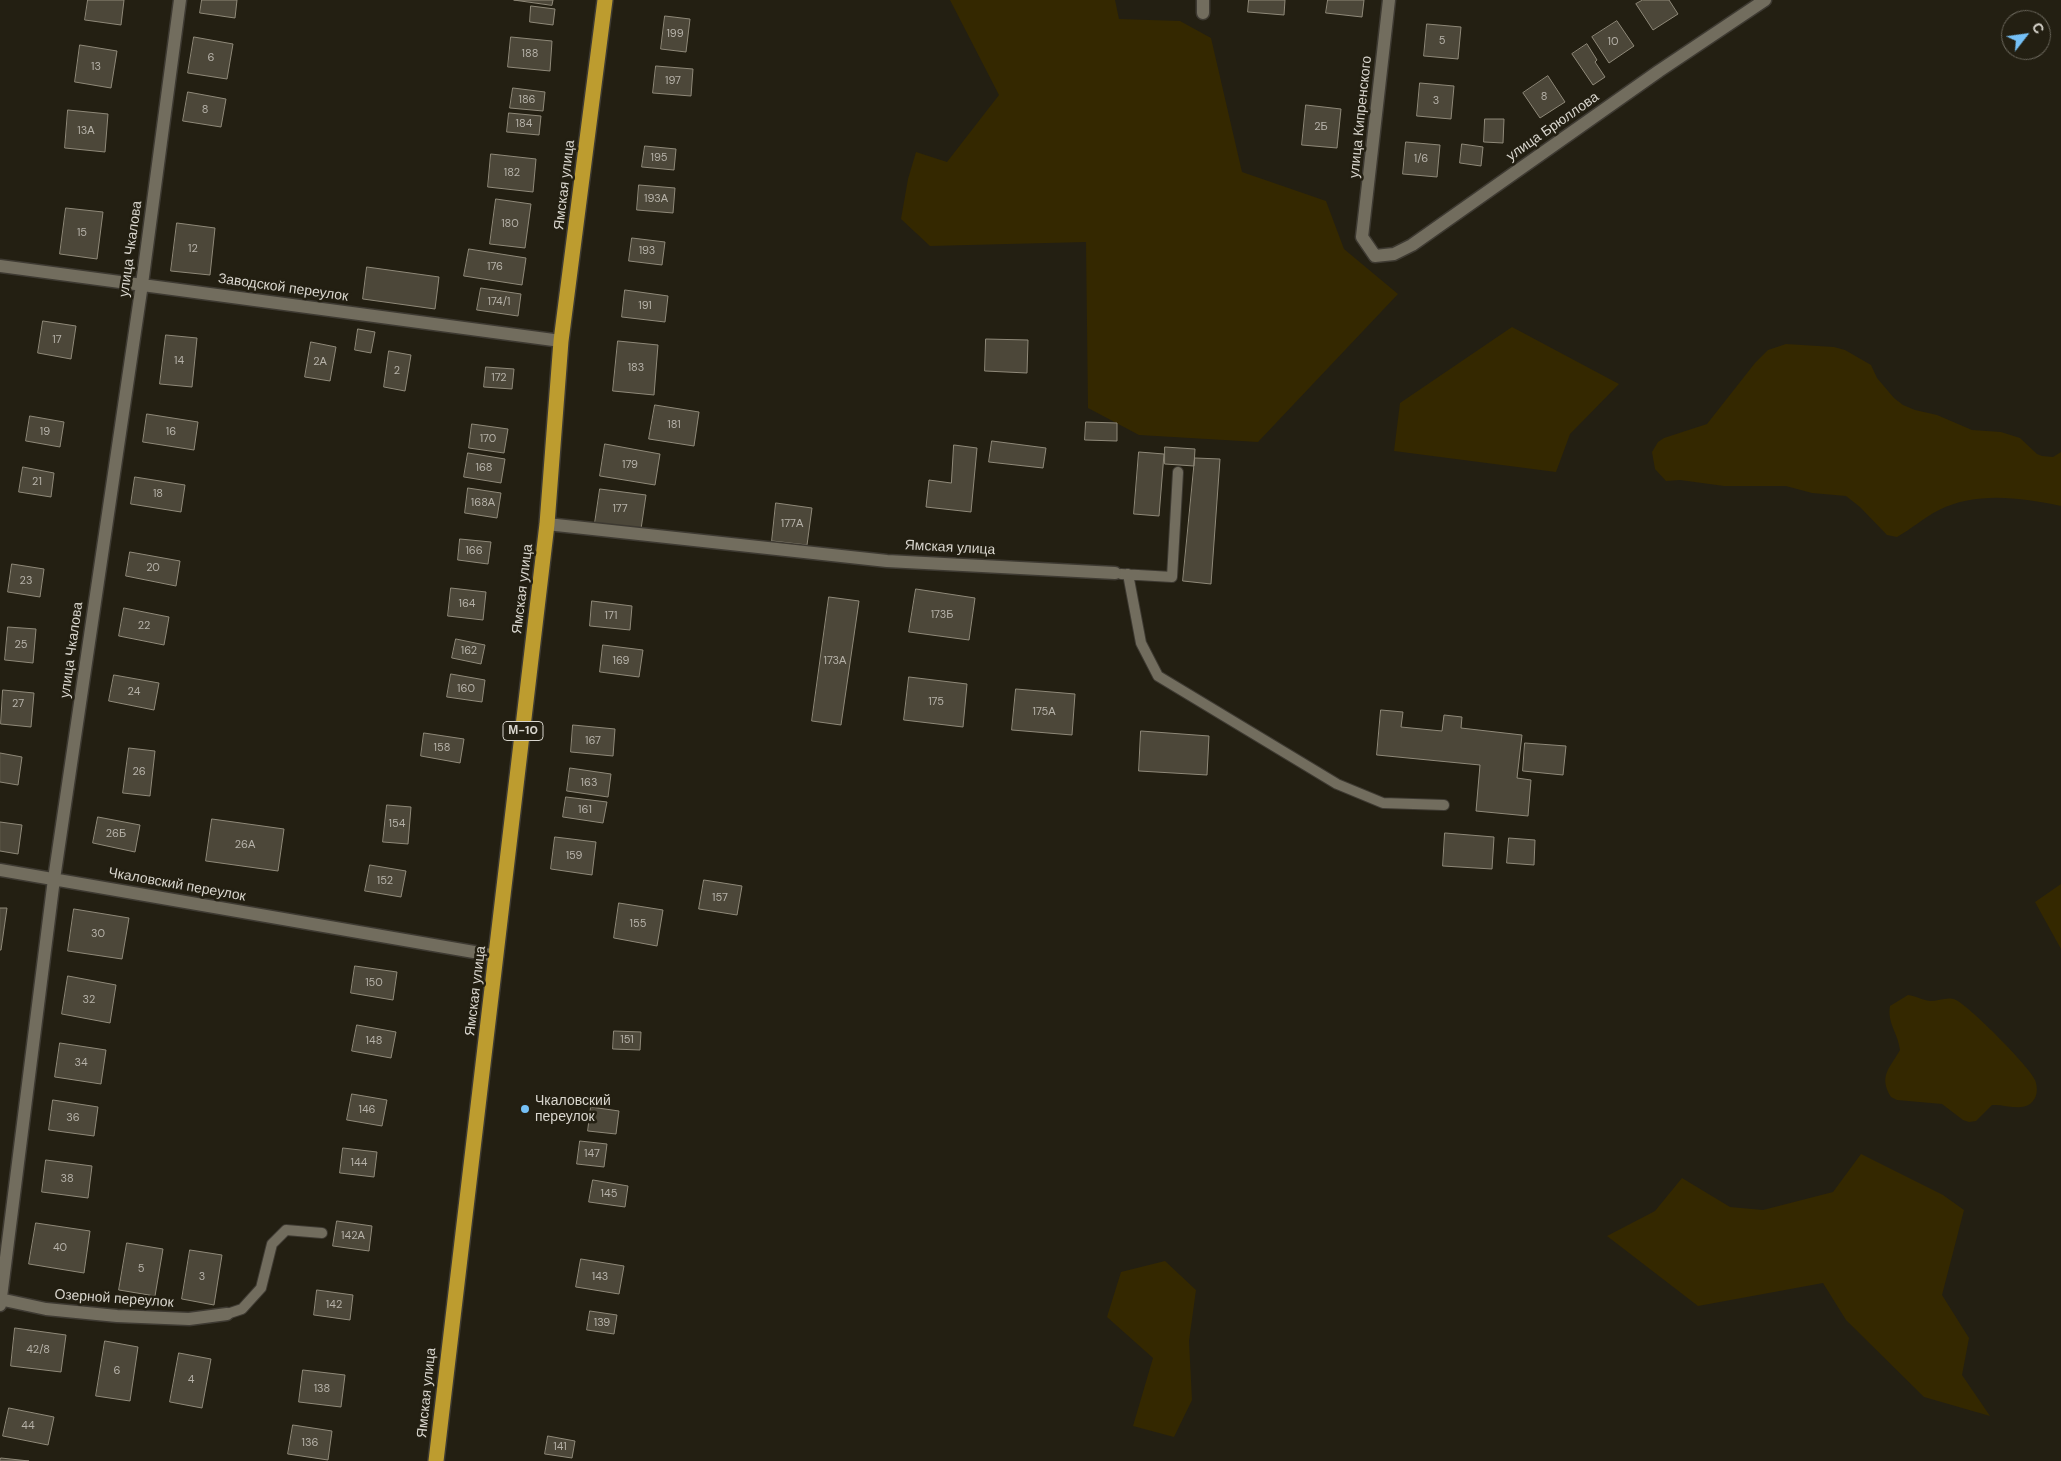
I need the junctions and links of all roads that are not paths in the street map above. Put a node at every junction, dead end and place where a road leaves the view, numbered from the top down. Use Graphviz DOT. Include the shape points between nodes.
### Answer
graph roads {
  1 [pos="180,0"];
  2 [pos="605,0"];
  3 [pos="1204,0"];
  4 [pos="1389,0"];
  5 [pos="1765,0"];
  6 [pos="1203,13"];
  7 [pos="1362,236"];
  8 [pos="0,266"];
  9 [pos="142,284"];
  10 [pos="561,341"];
  11 [pos="1178,472"];
  12 [pos="547,524"];
  13 [pos="1114,573"];
  14 [pos="1128,574"];
  15 [pos="1444,805"];
  16 [pos="0,870"];
  17 [pos="54,879"];
  18 [pos="497,956"];
  19 [pos="322,1232"];
  20 [pos="0,1301"];
  21 [pos="227,1314"];
  22 [pos="436,1461"];
  1 -- 9 [label="street, улица Чкалова"];
  2 -- 10 [label="highway, Ямская улица / М-10"];
  3 -- 6 [label="street"];
  4 -- 7 [label="street, улица Кипренского"];
  5 -- 7 [label="street, улица Брюллова" via="1412,245 1394,254 1375,256"];
  8 -- 9 [label="street, Заводской переулок"];
  9 -- 10 [label="street, Заводской переулок"];
  9 -- 17 [label="street, улица Чкалова"];
  10 -- 12 [label="highway, Ямская улица / М-10"];
  11 -- 14 [label="lane" via="1172,577"];
  12 -- 13 [label="street, Ямская улица" via="887,561"];
  12 -- 18 [label="highway, Ямская улица / М-10"];
  13 -- 14 [label="lane"];
  14 -- 15 [label="lane" via="1141,643 1158,676 1337,784 1383,803"];
  16 -- 17 [label="street, Чкаловский переулок"];
  17 -- 18 [label="street, Чкаловский переулок"];
  17 -- 20 [label="street, улица Чкалова"];
  18 -- 22 [label="highway, Ямская улица / М-10"];
  19 -- 21 [label="lane" via="286,1230 272,1244 260,1288 242,1309"];
  20 -- 21 [label="street, Озерной переулок" via="117,1316 189,1319"];
}
